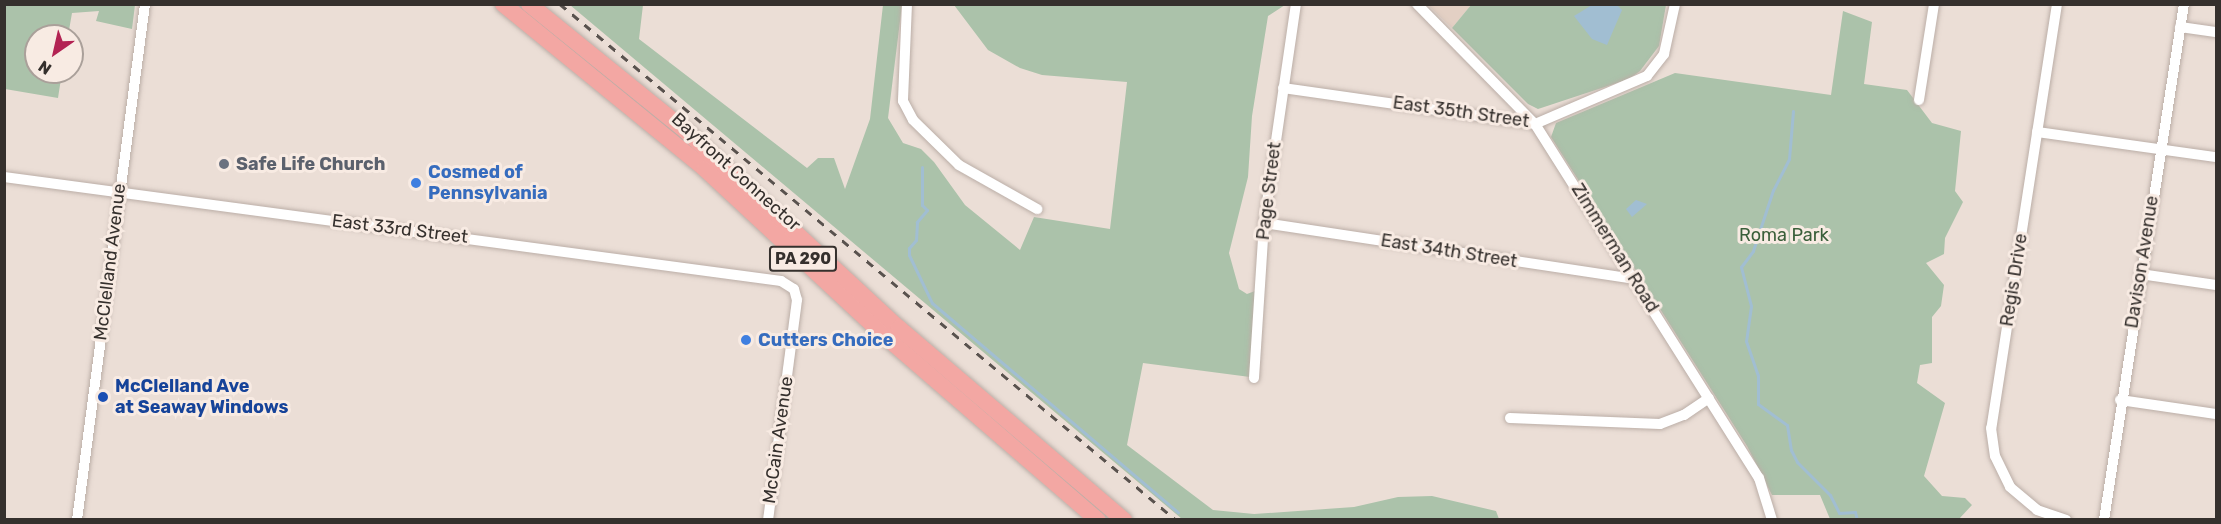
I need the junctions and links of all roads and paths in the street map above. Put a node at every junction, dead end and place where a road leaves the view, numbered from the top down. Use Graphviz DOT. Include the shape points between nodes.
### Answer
graph roads {
  1 [pos="145,4"];
  2 [pos="503,4"];
  3 [pos="529,4"];
  4 [pos="907,4"];
  5 [pos="1296,4"];
  6 [pos="1417,4"];
  7 [pos="1674,4"];
  8 [pos="1934,4"];
  9 [pos="2057,4"];
  10 [pos="2184,4"];
  11 [pos="2180,27"];
  12 [pos="2217,32"];
  13 [pos="1283,88"];
  14 [pos="1919,100"];
  15 [pos="1535,123"];
  16 [pos="2037,132"];
  17 [pos="2161,150"];
  18 [pos="2217,157"];
  19 [pos="4,177"];
  20 [pos="120,193"];
  21 [pos="1037,209"];
  22 [pos="1264,223"];
  23 [pos="2140,274"];
  24 [pos="1634,279"];
  25 [pos="2217,285"];
  26 [pos="794,289"];
  27 [pos="1254,378"];
  28 [pos="1709,398"];
  29 [pos="2120,400"];
  30 [pos="2217,414"];
  31 [pos="1510,418"];
  32 [pos="77,519"];
  33 [pos="768,519"];
  34 [pos="1098,519"];
  35 [pos="1124,519"];
  36 [pos="1772,519"];
  37 [pos="2066,519"];
  38 [pos="2104,519"];
  1 -- 20 [label="street, McClelland Avenue"];
  2 -- 34 [label="highway, Bayfront Connector / PA 290" via="705,169 888,339"];
  3 -- 35 [label="highway, Bayfront Connector / PA 290" via="695,139 900,328"];
  4 -- 21 [label="street" via="903,101 913,120 959,165"];
  5 -- 13 [label="street, Page Street"];
  6 -- 15 [label="street, Zimmerman Road"];
  7 -- 15 [label="street, East 35th Street" via="1660,61 1632,85"];
  8 -- 14 [label="street"];
  9 -- 16 [label="street, Regis Drive"];
  10 -- 11 [label="street, Davison Avenue"];
  11 -- 12 [label="street"];
  11 -- 17 [label="street, Davison Avenue"];
  13 -- 15 [label="street, East 35th Street"];
  13 -- 22 [label="street, Page Street"];
  15 -- 24 [label="street, Zimmerman Road"];
  16 -- 17 [label="street"];
  16 -- 37 [label="street, Regis Drive" via="1995,399 1992,443 1999,468 2015,494 2037,510"];
  17 -- 18 [label="street"];
  17 -- 23 [label="street, Davison Avenue"];
  19 -- 20 [label="street, East 33rd Street"];
  20 -- 26 [label="street, East 33rd Street" via="764,277"];
  20 -- 32 [label="street, McClelland Avenue"];
  22 -- 24 [label="street, East 34th Street"];
  22 -- 27 [label="street, Page Street"];
  23 -- 25 [label="street"];
  23 -- 29 [label="street, Davison Avenue"];
  24 -- 28 [label="street, Zimmerman Road"];
  26 -- 33 [label="street, McCain Avenue" via="797,300"];
  28 -- 31 [label="street" via="1684,415 1660,424"];
  28 -- 36 [label="street, Zimmerman Road" via="1759,478"];
  29 -- 30 [label="street"];
  29 -- 38 [label="street, Davison Avenue"];
}
